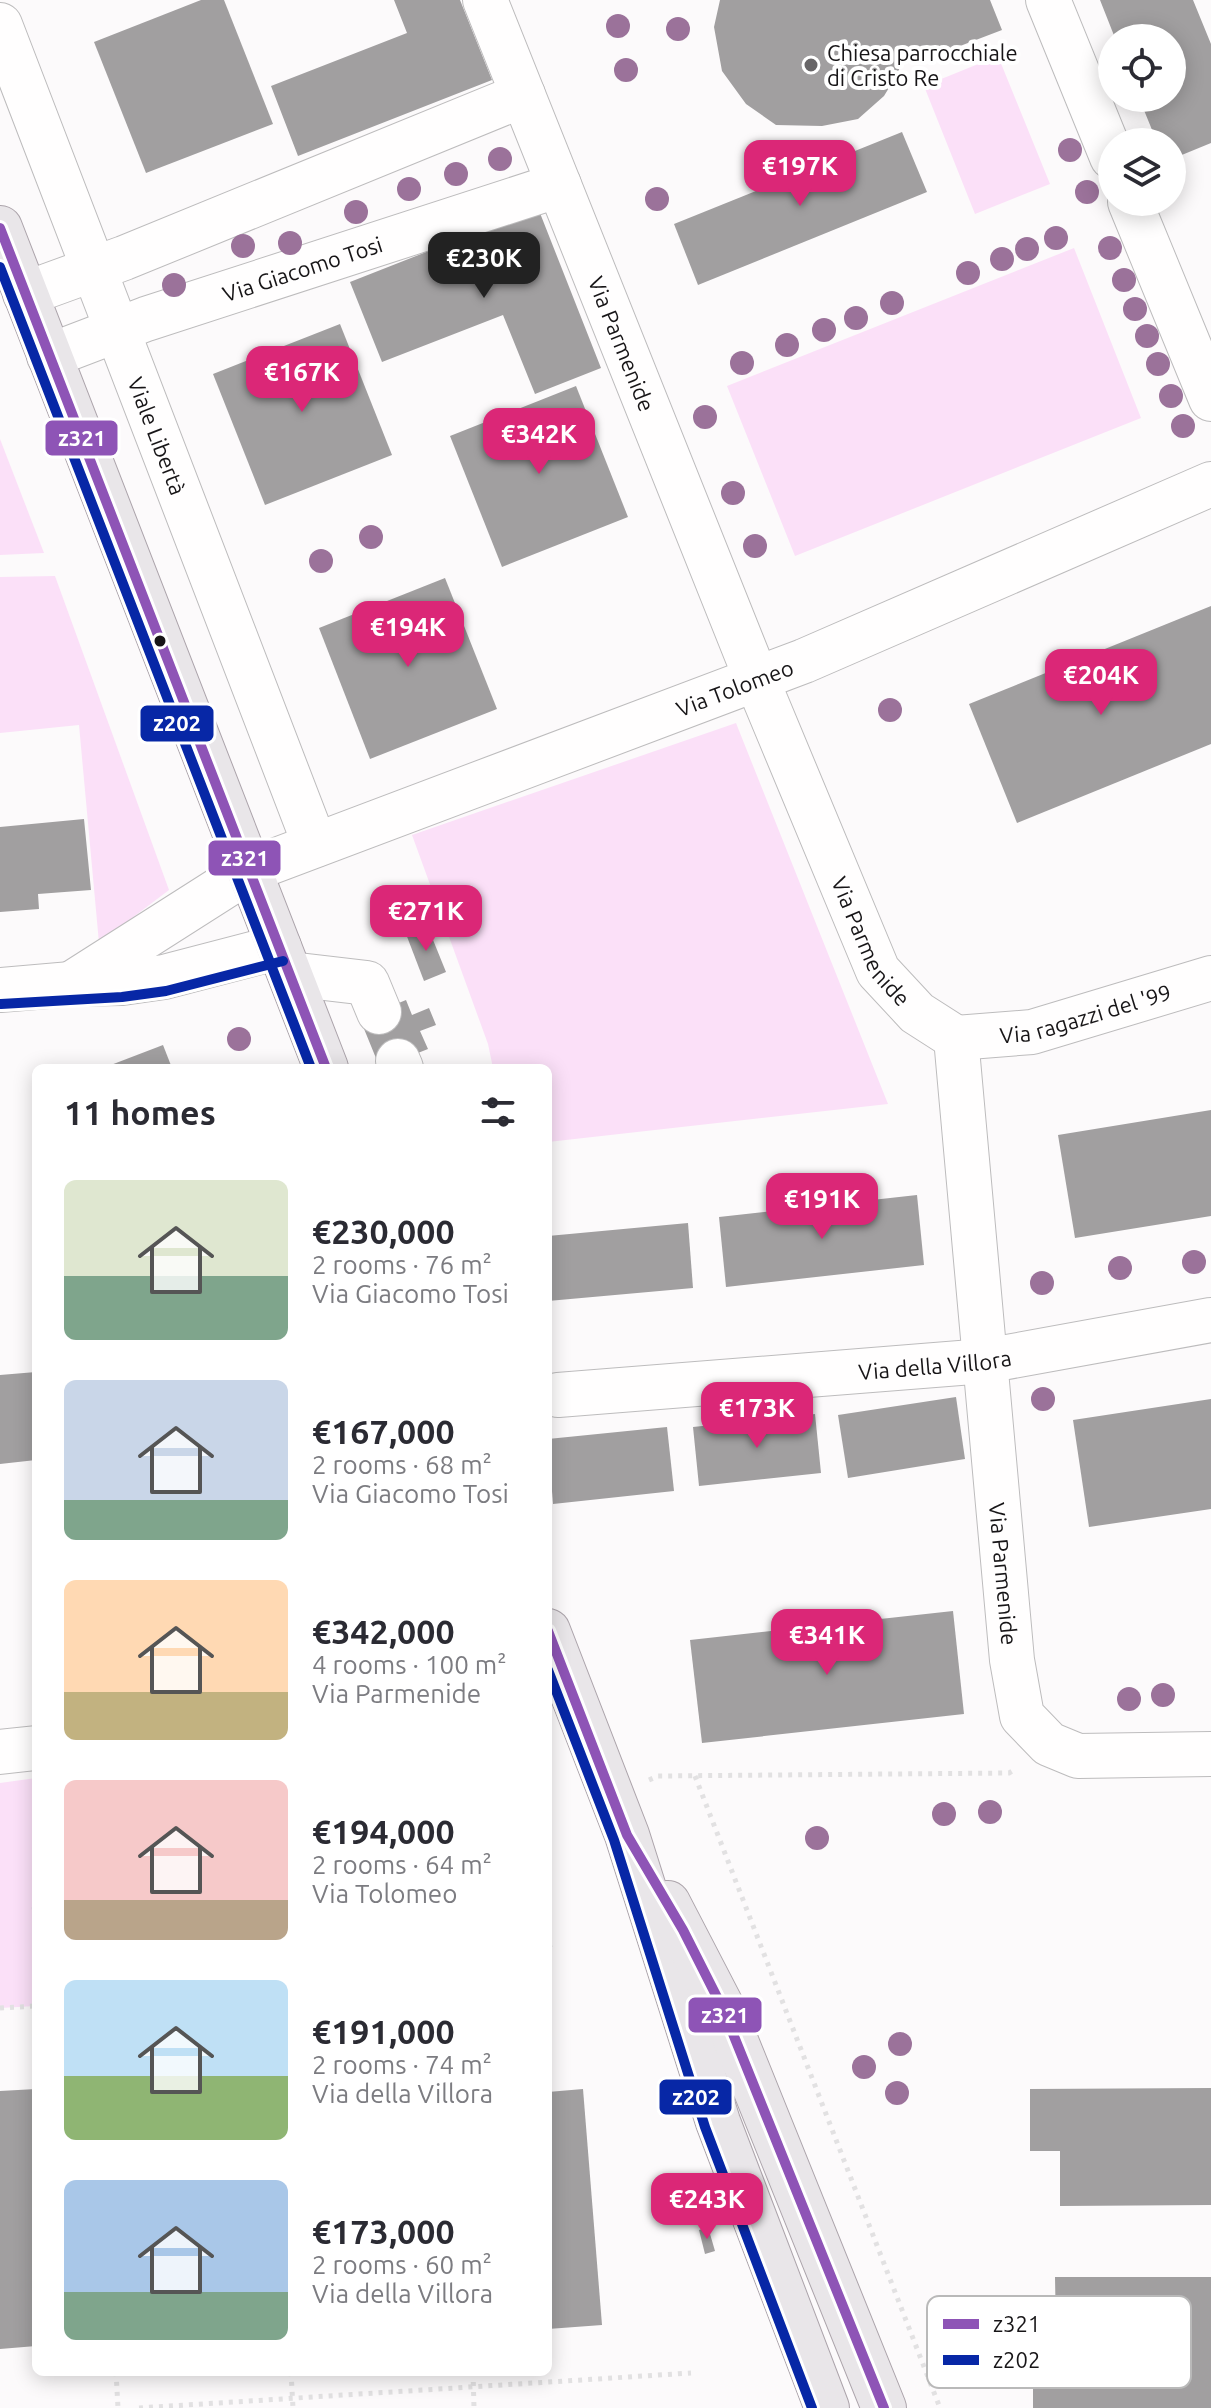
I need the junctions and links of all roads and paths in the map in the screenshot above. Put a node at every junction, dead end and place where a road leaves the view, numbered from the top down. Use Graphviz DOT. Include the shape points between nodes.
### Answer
graph roads {
  1 [pos="485,0"];
  2 [pos="1048,0"];
  3 [pos="0,25"];
  4 [pos="523,95"];
  5 [pos="1100,128"];
  6 [pos="559,185"];
  7 [pos="1136,216"];
  8 [pos="0,228"];
  9 [pos="94,269"];
  10 [pos="25,294"];
  11 [pos="117,330"];
  12 [pos="49,356"];
  13 [pos="1211,399"];
  14 [pos="1211,484"];
  15 [pos="756,678"];
  16 [pos="315,845"];
  17 [pos="250,870"];
  18 [pos="284,961"];
  19 [pos="1211,978"];
  20 [pos="71,984"];
  21 [pos="0,990"];
  22 [pos="379,1012"];
  23 [pos="956,1038"];
  24 [pos="324,1064"];
  25 [pos="1211,1320"];
  26 [pos="985,1361"];
  27 [pos="558,1395"];
  28 [pos="552,1652"];
  29 [pos="558,1684"];
  30 [pos="1049,1744"];
  31 [pos="32,1748"];
  32 [pos="0,1752"];
  33 [pos="1211,1754"];
  34 [pos="695,1776"];
  35 [pos="611,1795"];
  36 [pos="627,1835"];
  37 [pos="556,1942"];
  38 [pos="552,1944"];
  39 [pos="32,2006"];
  40 [pos="0,2008"];
  41 [pos="691,2373"];
  42 [pos="927,2374"];
  43 [pos="116,2376"];
  44 [pos="291,2376"];
  45 [pos="473,2376"];
  46 [pos="473,2387"];
  47 [pos="932,2388"];
  48 [pos="293,2398"];
  49 [pos="118,2408"];
  50 [pos="139,2408"];
  51 [pos="293,2408"];
  52 [pos="474,2408"];
  53 [pos="827,2408"];
  54 [pos="884,2408"];
  55 [pos="940,2408"];
  1 -- 4 [label="street, Via Parmenide"];
  2 -- 5 [label="street"];
  3 -- 9 [label="street, Viale Libertà"];
  4 -- 6 [label="street, Via Parmenide"];
  4 -- 9 [label="street"];
  6 -- 11 [label="street, Via Giacomo Tosi"];
  6 -- 15 [label="street, Via Parmenide"];
  7 -- 13 [label="street"];
  8 -- 10 [label="main road"];
  9 -- 10 [label="street"];
  9 -- 11 [label="street, Viale Libertà"];
  10 -- 12 [label="main road"];
  11 -- 12 [label="street, Via Giacomo Tosi"];
  11 -- 16 [label="street, Viale Libertà"];
  12 -- 17 [label="main road"];
  14 -- 15 [label="street, Via Tolomeo"];
  15 -- 16 [label="street, Via Tolomeo"];
  15 -- 23 [label="street, Via Parmenide" via="878,971 917,1013"];
  16 -- 17 [label="street, Via Tolomeo"];
  17 -- 18 [label="main road"];
  17 -- 20 [label="street, Via Tolomeo"];
  18 -- 20 [label="street" via="122,983"];
  18 -- 22 [label="street" via="367,983"];
  18 -- 24 [label="main road"];
  19 -- 23 [label="street, Via ragazzi del '99" via="1032,1032"];
  20 -- 21 [label="street"];
  23 -- 26 [label="street, Via Parmenide"];
  25 -- 26 [label="street, Via della Villora"];
  26 -- 27 [label="street, Via della Villora"];
  26 -- 30 [label="street, Via Parmenide" via="1012,1660 1022,1716"];
  28 -- 29 [label="main road"];
  29 -- 35 [label="main road"];
  30 -- 33 [label="street, Via Parmenide" via="1078,1756"];
  30 -- 34 [label="path" via="1009,1773"];
  31 -- 32 [label="street"];
  34 -- 35 [label="path" via="658,1776"];
  34 -- 42 [label="path"];
  35 -- 36 [label="main road"];
  36 -- 53 [label="main road" via="718,2122"];
  36 -- 54 [label="main road" via="723,2009"];
  37 -- 38 [label="path"];
  39 -- 40 [label="path"];
  41 -- 46 [label="path"];
  43 -- 49 [label="path"];
  44 -- 48 [label="path"];
  45 -- 46 [label="path"];
  46 -- 48 [label="path"];
  46 -- 52 [label="path"];
  47 -- 55 [label="path"];
  48 -- 50 [label="path"];
  48 -- 51 [label="path"];
}
